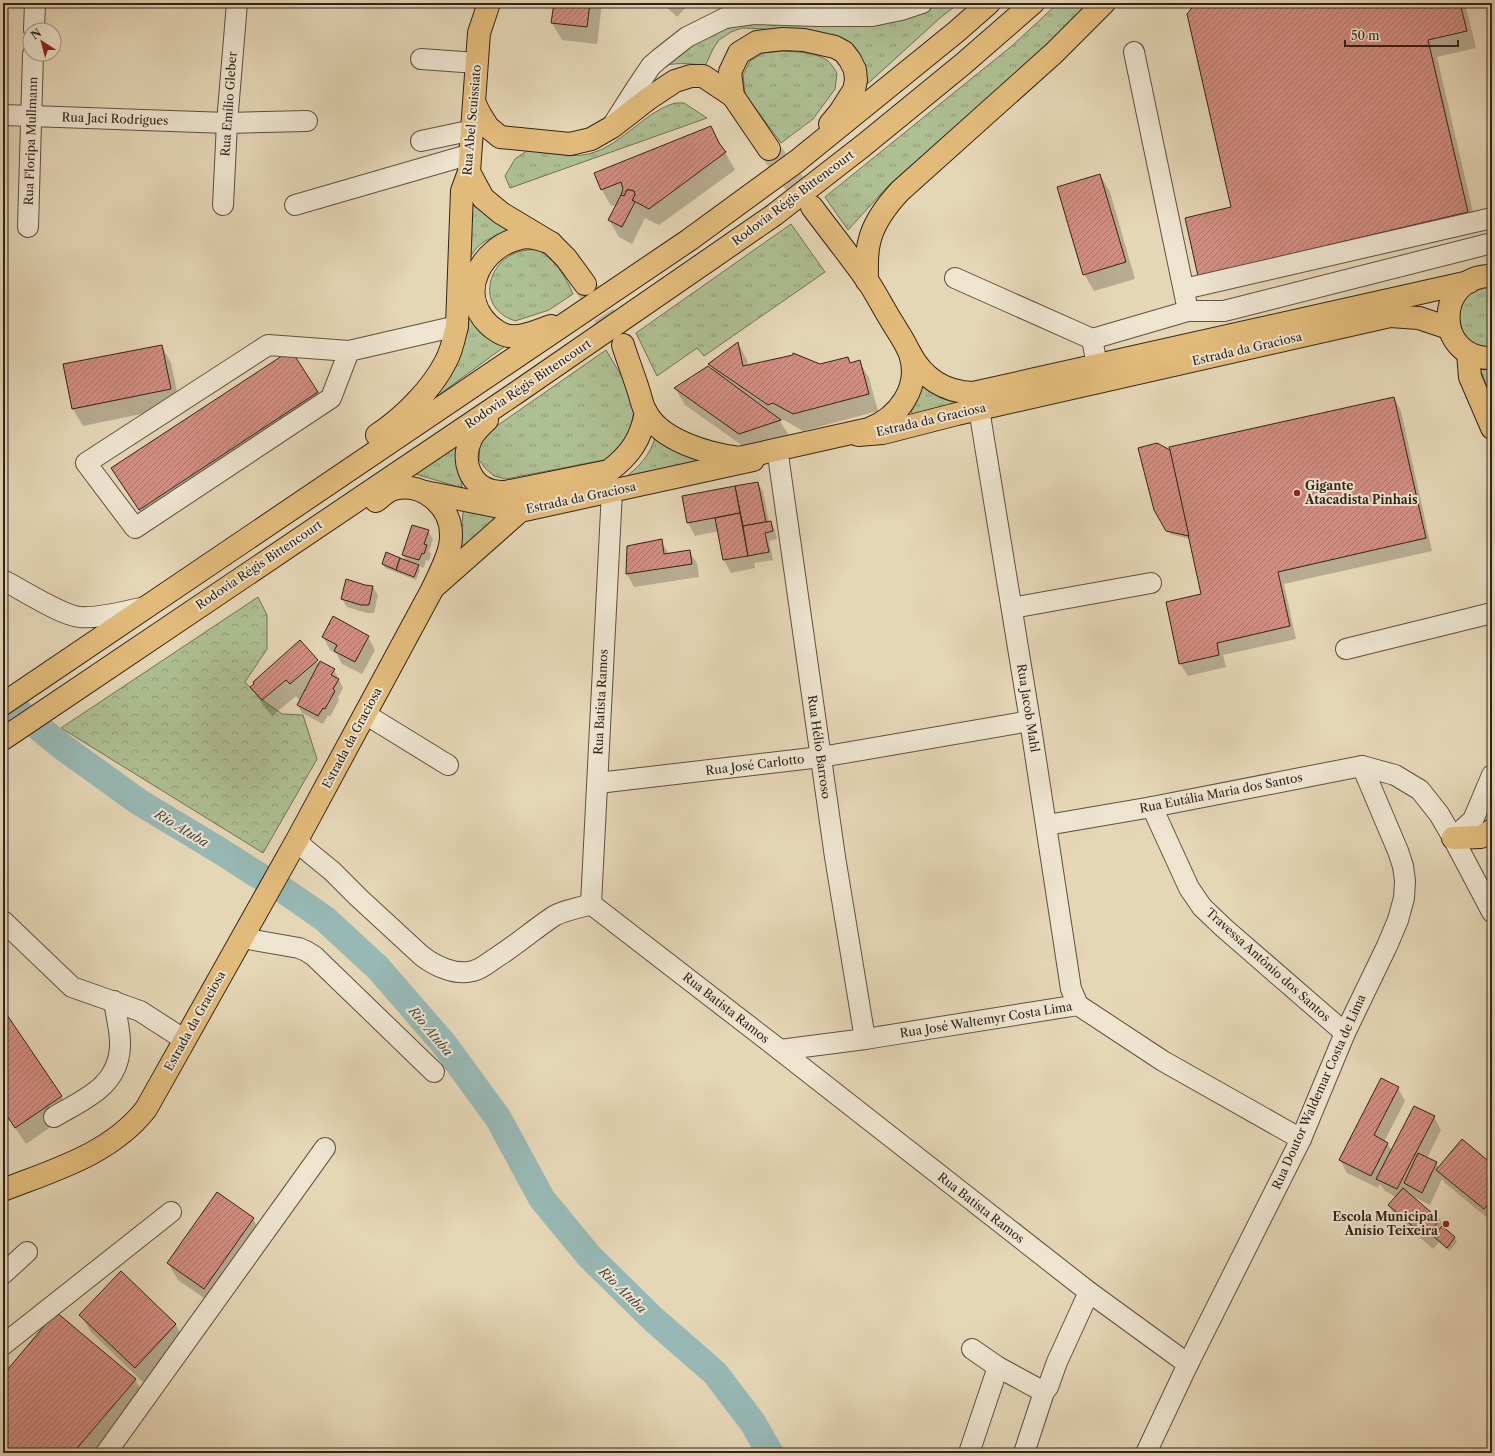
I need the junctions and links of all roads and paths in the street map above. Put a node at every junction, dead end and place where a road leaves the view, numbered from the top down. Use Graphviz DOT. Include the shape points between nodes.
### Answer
graph roads {
  1 [pos="35,3"];
  2 [pos="237,3"];
  3 [pos="472,3"];
  4 [pos="489,3"];
  5 [pos="922,3"];
  6 [pos="989,3"];
  7 [pos="1033,3"];
  8 [pos="1104,3"];
  9 [pos="34,22"];
  10 [pos="479,33"];
  11 [pos="1134,52"];
  12 [pos="421,59"];
  13 [pos="33,62"];
  14 [pos="477,63"];
  15 [pos="733,96"];
  16 [pos="475,104"];
  17 [pos="3,115"];
  18 [pos="31,116"];
  19 [pos="307,121"];
  20 [pos="227,123"];
  21 [pos="612,127"];
  22 [pos="473,130"];
  23 [pos="500,138"];
  24 [pos="421,141"];
  25 [pos="769,149"];
  26 [pos="797,161"];
  27 [pos="470,163"];
  28 [pos="223,205"];
  29 [pos="295,205"];
  30 [pos="812,207"];
  31 [pos="1492,218"];
  32 [pos="28,227"];
  33 [pos="551,243"];
  34 [pos="1492,243"];
  35 [pos="1492,276"];
  36 [pos="955,278"];
  37 [pos="867,280"];
  38 [pos="1469,282"];
  39 [pos="585,284"];
  40 [pos="1184,289"];
  41 [pos="1188,311"];
  42 [pos="578,315"];
  43 [pos="457,326"];
  44 [pos="1449,328"];
  45 [pos="1092,339"];
  46 [pos="623,345"];
  47 [pos="349,350"];
  48 [pos="910,353"];
  49 [pos="1468,353"];
  50 [pos="1492,358"];
  51 [pos="1096,365"];
  52 [pos="516,393"];
  53 [pos="979,409"];
  54 [pos="646,412"];
  55 [pos="1492,428"];
  56 [pos="827,438"];
  57 [pos="778,455"];
  58 [pos="422,491"];
  59 [pos="612,491"];
  60 [pos="520,512"];
  61 [pos="3,580"];
  62 [pos="1151,583"];
  63 [pos="433,588"];
  64 [pos="147,607"];
  65 [pos="1012,608"];
  66 [pos="1492,613"];
  67 [pos="162,631"];
  68 [pos="1346,649"];
  69 [pos="3,704"];
  70 [pos="365,714"];
  71 [pos="1030,721"];
  72 [pos="3,739"];
  73 [pos="820,757"];
  74 [pos="448,765"];
  75 [pos="1362,766"];
  76 [pos="1492,775"];
  77 [pos="598,783"];
  78 [pos="1152,807"];
  79 [pos="1047,825"];
  80 [pos="1492,830"];
  81 [pos="1453,838"];
  82 [pos="297,840"];
  83 [pos="591,904"];
  84 [pos="1492,912"];
  85 [pos="3,921"];
  86 [pos="242,938"];
  87 [pos="114,1001"];
  88 [pos="1078,1006"];
  89 [pos="1345,1033"];
  90 [pos="865,1039"];
  91 [pos="185,1040"];
  92 [pos="780,1050"];
  93 [pos="434,1072"];
  94 [pos="54,1118"];
  95 [pos="1301,1139"];
  96 [pos="325,1148"];
  97 [pos="3,1190"];
  98 [pos="171,1212"];
  99 [pos="27,1252"];
  100 [pos="3,1274"];
  101 [pos="1089,1292"];
  102 [pos="3,1345"];
  103 [pos="972,1349"];
  104 [pos="1188,1364"];
  105 [pos="998,1367"];
  106 [pos="1044,1392"];
  107 [pos="106,1453"];
  108 [pos="969,1453"];
  109 [pos="1024,1453"];
  110 [pos="1146,1453"];
  1 -- 9 [label="street"];
  2 -- 20 [label="street, Rua Emílio Gleber"];
  3 -- 10 [label="main road, Rua Abel Scuissiato"];
  4 -- 10 [label="main road, Rua Abel Scuissiato"];
  5 -- 21 [label="street" via="872,16 753,14 725,18 687,37 651,66"];
  6 -- 26 [label="main road"];
  7 -- 52 [label="main road, Rodovia Régis Bittencourt" via="963,64 774,215"];
  8 -- 37 [label="main road" via="1054,53 890,202 878,220 869,244"];
  10 -- 14 [label="main road, Rua Abel Scuissiato"];
  11 -- 40 [label="street"];
  12 -- 14 [label="street"];
  13 -- 18 [label="street, Rua Floripa Mullmann"];
  14 -- 16 [label="main road, Rua Abel Scuissiato"];
  15 -- 21 [label="main road" via="703,76 691,76 664,88"];
  15 -- 25 [label="main road"];
  15 -- 26 [label="main road" via="730,72 739,53 757,42 804,40 835,47 844,52 855,70 854,90 836,117"];
  16 -- 22 [label="main road, Rua Abel Scuissiato"];
  16 -- 23 [label="main road" via="488,127"];
  17 -- 18 [label="street, Rua Jaci Rodrigues"];
  18 -- 20 [label="street, Rua Jaci Rodrigues"];
  18 -- 32 [label="street, Rua Floripa Mullmann"];
  19 -- 20 [label="street, Rua Jaci Rodrigues"];
  20 -- 28 [label="street, Rua Emílio Gleber"];
  21 -- 23 [label="main road" via="591,139 570,144"];
  22 -- 24 [label="street"];
  22 -- 27 [label="main road, Rua Abel Scuissiato"];
  23 -- 27 [label="main road"];
  26 -- 42 [label="main road" via="689,240"];
  27 -- 29 [label="street"];
  27 -- 33 [label="main road" via="483,198 501,213"];
  27 -- 43 [label="main road, Rua Abel Scuissiato" via="462,191"];
  30 -- 37 [label="main road, Estrada da Graciosa"];
  31 -- 40 [label="street"];
  33 -- 39 [label="main road"];
  33 -- 42 [label="main road" via="522,237 506,243 491,253 480,267 474,284 475,301 481,317 493,329 509,336 526,334"];
  34 -- 41 [label="street" via="1224,311"];
  35 -- 38 [label="main road, Estrada da Graciosa" via="1480,277"];
  36 -- 45 [label="street"];
  37 -- 48 [label="main road, Estrada da Graciosa"];
  38 -- 44 [label="main road" via="1451,302"];
  38 -- 51 [label="main road, Estrada da Graciosa"];
  40 -- 41 [label="street"];
  41 -- 45 [label="street"];
  42 -- 64 [label="main road"];
  43 -- 47 [label="street"];
  43 -- 64 [label="main road, Rua Abel Scuissiato" via="453,344 437,377 392,425 235,532"];
  44 -- 49 [label="main road" via="1460,346"];
  44 -- 53 [label="main road, Estrada da Graciosa" via="1419,318 1390,316"];
  45 -- 51 [label="street"];
  46 -- 54 [label="main road"];
  47 -- 47 [label="street" via="268,345 86,463 135,528 331,398"];
  48 -- 51 [label="main road, Estrada da Graciosa" via="920,369 934,382 943,387 973,393"];
  48 -- 56 [label="main road" via="913,369 911,385 904,401 892,415 869,428"];
  49 -- 50 [label="main road" via="1476,357"];
  49 -- 55 [label="main road" via="1470,377"];
  52 -- 54 [label="main road" via="471,438 466,450 466,463 471,476 480,486 492,491 505,492 609,470 630,452 638,440"];
  52 -- 67 [label="main road, Rodovia Régis Bittencourt"];
  53 -- 56 [label="main road, Estrada da Graciosa" via="883,433"];
  53 -- 65 [label="street, Rua Jacob Mahl"];
  54 -- 56 [label="main road" via="654,423 678,440 692,448 722,456 739,458"];
  56 -- 57 [label="main road, Estrada da Graciosa"];
  57 -- 59 [label="main road, Estrada da Graciosa"];
  57 -- 73 [label="street, Rua Hélio Barroso"];
  58 -- 60 [label="main road"];
  58 -- 63 [label="main road" via="441,506 449,518 451,528 450,546"];
  58 -- 67 [label="main road" via="392,489 262,579"];
  59 -- 60 [label="main road, Estrada da Graciosa"];
  59 -- 77 [label="street, Rua Batista Ramos"];
  60 -- 63 [label="main road, Estrada da Graciosa"];
  61 -- 64 [label="street" via="56,609 80,617"];
  62 -- 65 [label="street"];
  63 -- 70 [label="main road, Estrada da Graciosa"];
  64 -- 69 [label="main road"];
  65 -- 71 [label="street, Rua Jacob Mahl"];
  66 -- 68 [label="street"];
  67 -- 72 [label="main road, Rodovia Régis Bittencourt"];
  70 -- 74 [label="street"];
  70 -- 82 [label="main road, Estrada da Graciosa"];
  71 -- 73 [label="street, Rua José Carlotto"];
  71 -- 79 [label="street, Rua Jacob Mahl"];
  73 -- 77 [label="street, Rua José Carlotto"];
  73 -- 90 [label="street, Rua Hélio Barroso"];
  75 -- 78 [label="street, Rua Eutália Maria dos Santos"];
  75 -- 81 [label="street, Rua Eutália Maria dos Santos" via="1395,775 1420,790 1439,814"];
  75 -- 89 [label="street, Rua Doutor Waldemar Costa de Lima" via="1398,850 1405,881 1404,898 1387,946"];
  76 -- 81 [label="street" via="1473,820"];
  77 -- 83 [label="street, Rua Batista Ramos"];
  78 -- 79 [label="street, Rua Eutália Maria dos Santos"];
  78 -- 89 [label="street, Travessa Antônio dos Santos" via="1189,888 1202,906"];
  79 -- 88 [label="street, Rua Jacob Mahl" via="1071,989"];
  80 -- 81 [label="main road" via="1481,837"];
  81 -- 84 [label="street, Rua Eutália Maria dos Santos"];
  82 -- 83 [label="street" via="428,961 458,972 479,969 555,916"];
  82 -- 86 [label="main road, Estrada da Graciosa"];
  83 -- 92 [label="street, Rua Batista Ramos"];
  85 -- 87 [label="street" via="72,987"];
  86 -- 91 [label="main road, Estrada da Graciosa"];
  86 -- 93 [label="street" via="306,950"];
  87 -- 91 [label="street" via="140,1011"];
  87 -- 94 [label="street" via="120,1046 112,1076 101,1088"];
  88 -- 90 [label="street, Rua José Waltemyr Costa Lima"];
  88 -- 95 [label="street, Rua José Waltemyr Costa Lima" via="1163,1061"];
  89 -- 95 [label="street, Rua Doutor Waldemar Costa de Lima"];
  90 -- 92 [label="street, Rua José Waltemyr Costa Lima"];
  91 -- 97 [label="main road, Estrada da Graciosa" via="146,1109 127,1130 111,1143 87,1156"];
  92 -- 101 [label="street, Rua Batista Ramos"];
  95 -- 104 [label="street, Rua Doutor Waldemar Costa de Lima"];
  96 -- 107 [label="street"];
  98 -- 102 [label="street"];
  99 -- 100 [label="street"];
  101 -- 104 [label="street, Rua Batista Ramos"];
  101 -- 106 [label="street"];
  103 -- 105 [label="street"];
  104 -- 110 [label="street, Rua Doutor Waldemar Costa de Lima"];
  105 -- 106 [label="street"];
  105 -- 108 [label="street"];
  106 -- 109 [label="street"];
}
